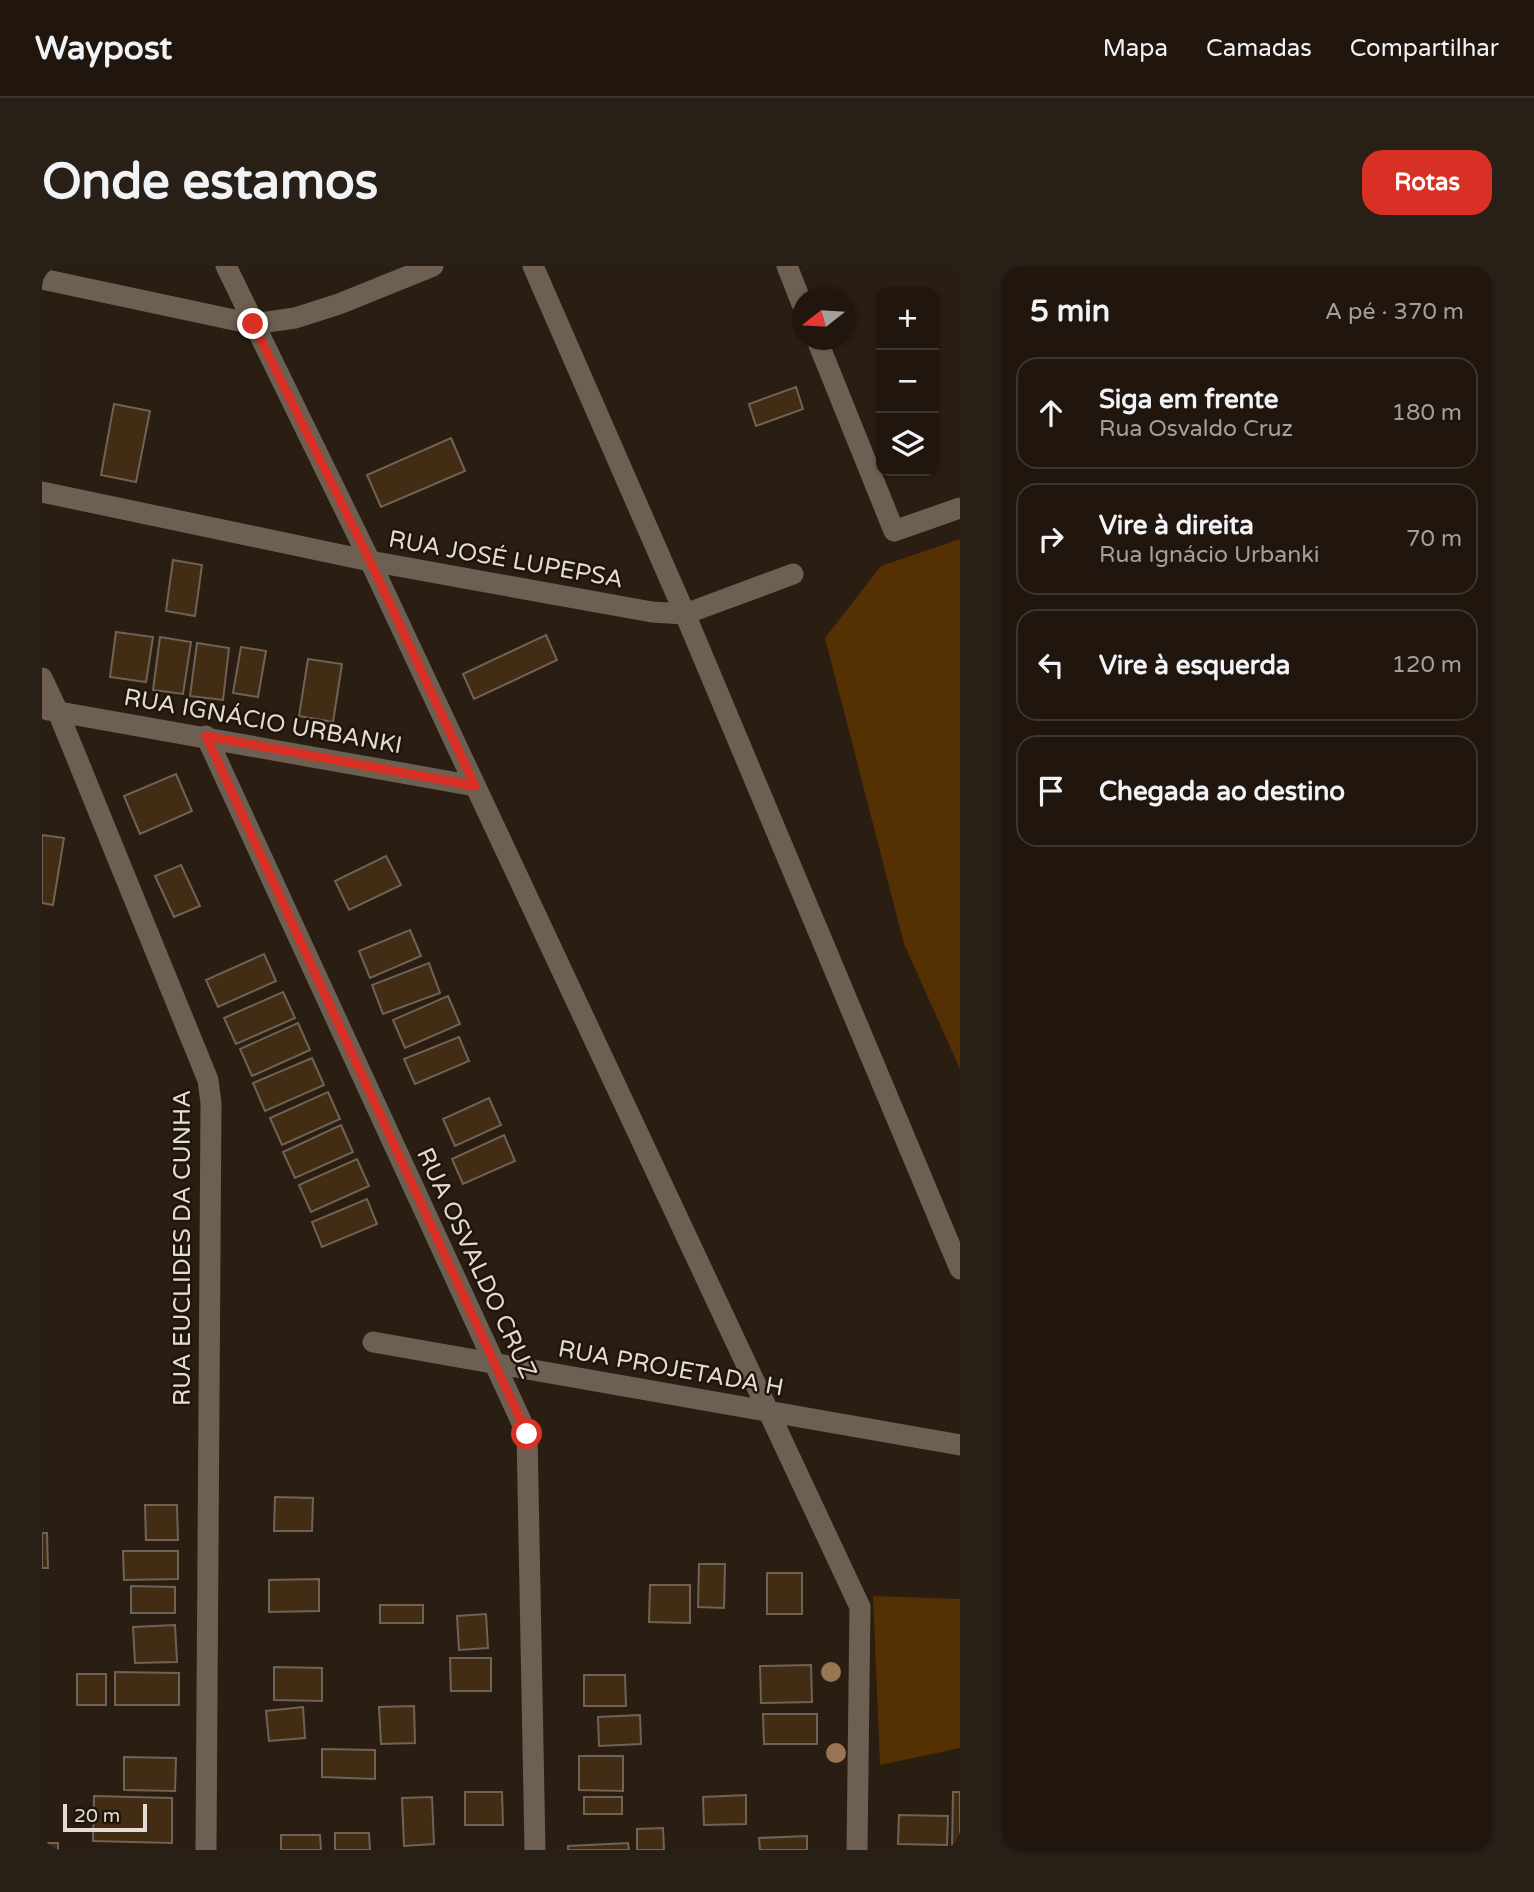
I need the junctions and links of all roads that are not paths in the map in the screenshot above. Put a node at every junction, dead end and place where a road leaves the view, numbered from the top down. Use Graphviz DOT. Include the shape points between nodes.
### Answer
graph roads {
  1 [pos="226,266"];
  2 [pos="433,266"];
  3 [pos="533,266"];
  4 [pos="787,266"];
  5 [pos="42,279"];
  6 [pos="796,287"];
  7 [pos="253,324"];
  8 [pos="821,350"];
  9 [pos="42,492"];
  10 [pos="960,508"];
  11 [pos="370,561"];
  12 [pos="793,574"];
  13 [pos="685,614"];
  14 [pos="42,678"];
  15 [pos="50,710"];
  16 [pos="206,736"];
  17 [pos="475,786"];
  18 [pos="960,1269"];
  19 [pos="373,1342"];
  20 [pos="493,1363"];
  21 [pos="770,1412"];
  22 [pos="960,1445"];
  23 [pos="206,1850"];
  24 [pos="535,1850"];
  25 [pos="857,1850"];
  1 -- 7 [label="street"];
  2 -- 7 [label="street" via="339,304 295,318"];
  3 -- 13 [label="street"];
  4 -- 6 [label="street"];
  5 -- 7 [label="street"];
  7 -- 11 [label="street"];
  8 -- 10 [label="street" via="894,531"];
  9 -- 11 [label="street, RUA JOSÉ LUPEPSA"];
  11 -- 13 [label="street, RUA JOSÉ LUPEPSA" via="652,612"];
  11 -- 17 [label="street"];
  12 -- 13 [label="street, RUA JOSÉ LUPEPSA"];
  13 -- 18 [label="street"];
  14 -- 15 [label="street, RUA EUCLIDES DA CUNHA"];
  15 -- 16 [label="street, RUA IGNÁCIO URBANKI"];
  15 -- 23 [label="street, RUA EUCLIDES DA CUNHA" via="208,1080"];
  16 -- 17 [label="street, RUA IGNÁCIO URBANKI"];
  16 -- 20 [label="street, RUA OSVALDO CRUZ"];
  17 -- 21 [label="street"];
  19 -- 20 [label="street, RUA PROJETADA H"];
  20 -- 21 [label="street, RUA PROJETADA H"];
  20 -- 24 [label="street, RUA OSVALDO CRUZ" via="527,1434"];
  21 -- 22 [label="street, RUA PROJETADA H"];
  21 -- 25 [label="street" via="860,1607"];
}
